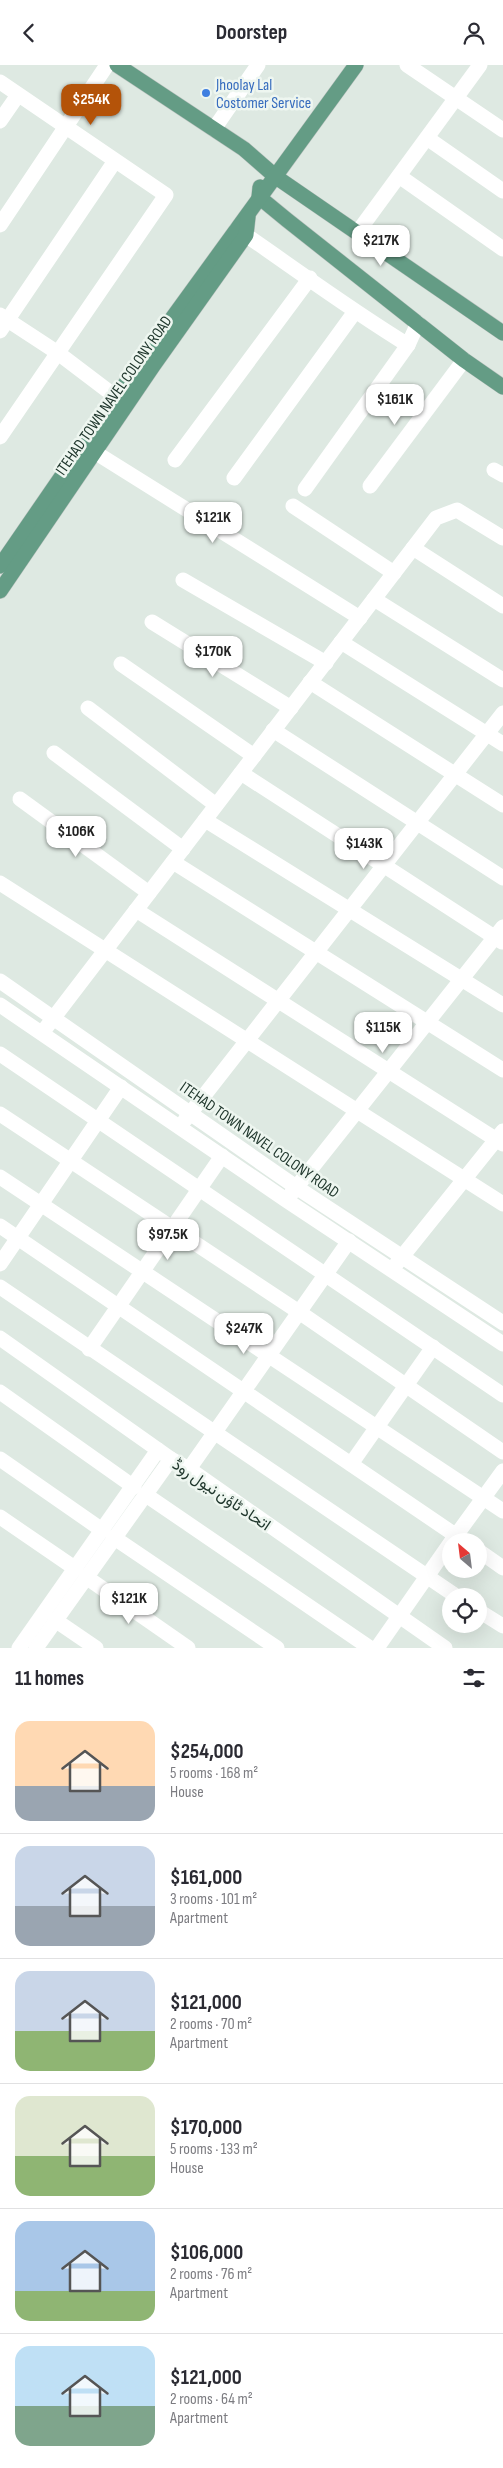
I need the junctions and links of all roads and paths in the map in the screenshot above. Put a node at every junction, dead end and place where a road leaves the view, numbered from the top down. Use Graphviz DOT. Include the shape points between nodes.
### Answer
graph roads {
  1 [pos="107,65"];
  2 [pos="117,65"];
  3 [pos="356,65"];
  4 [pos="407,65"];
  5 [pos="480,65"];
  6 [pos="250,68"];
  7 [pos="0,82"];
  8 [pos="18,95"];
  9 [pos="456,98"];
  10 [pos="0,121"];
  11 [pos="65,127"];
  12 [pos="214,129"];
  13 [pos="503,130"];
  14 [pos="426,138"];
  15 [pos="115,161"];
  16 [pos="262,167"];
  17 [pos="399,176"];
  18 [pos="276,177"];
  19 [pos="503,191"];
  20 [pos="259,197"];
  21 [pos="0,225"];
  22 [pos="241,232"];
  23 [pos="357,233"];
  24 [pos="503,249"];
  25 [pos="310,278"];
  26 [pos="354,313"];
  27 [pos="2,322"];
  28 [pos="418,323"];
  29 [pos="503,333"];
  30 [pos="408,345"];
  31 [pos="58,353"];
  32 [pos="464,360"];
  33 [pos="503,387"];
  34 [pos="116,397"];
  35 [pos="0,437"];
  36 [pos="89,448"];
  37 [pos="175,461"];
  38 [pos="234,478"];
  39 [pos="370,486"];
  40 [pos="305,489"];
  41 [pos="293,506"];
  42 [pos="503,538"];
  43 [pos="413,548"];
  44 [pos="5,564"];
  45 [pos="394,573"];
  46 [pos="183,579"];
  47 [pos="0,591"];
  48 [pos="374,599"];
  49 [pos="503,606"];
  50 [pos="360,617"];
  51 [pos="152,622"];
  52 [pos="341,642"];
  53 [pos="121,663"];
  54 [pos="326,663"];
  55 [pos="503,680"];
  56 [pos="310,682"];
  57 [pos="88,708"];
  58 [pos="291,708"];
  59 [pos="503,713"];
  60 [pos="274,731"];
  61 [pos="487,733"];
  62 [pos="503,743"];
  63 [pos="54,753"];
  64 [pos="254,756"];
  65 [pos="241,773"];
  66 [pos="455,775"];
  67 [pos="20,799"];
  68 [pos="216,805"];
  69 [pos="503,805"];
  70 [pos="205,820"];
  71 [pos="418,823"];
  72 [pos="183,849"];
  73 [pos="173,862"];
  74 [pos="384,865"];
  75 [pos="503,878"];
  76 [pos="0,883"];
  77 [pos="149,893"];
  78 [pos="136,910"];
  79 [pos="349,910"];
  80 [pos="500,935"];
  81 [pos="105,950"];
  82 [pos="316,953"];
  83 [pos="461,979"];
  84 [pos="0,981"];
  85 [pos="278,1001"];
  86 [pos="0,1005"];
  87 [pos="503,1005"];
  88 [pos="53,1018"];
  89 [pos="427,1023"];
  90 [pos="42,1033"];
  91 [pos="247,1041"];
  92 [pos="0,1054"];
  93 [pos="503,1070"];
  94 [pos="388,1071"];
  95 [pos="121,1087"];
  96 [pos="357,1111"];
  97 [pos="191,1113"];
  98 [pos="0,1114"];
  99 [pos="98,1120"];
  100 [pos="180,1127"];
  101 [pos="501,1138"];
  102 [pos="222,1156"];
  103 [pos="70,1161"];
  104 [pos="0,1177"];
  105 [pos="464,1179"];
  106 [pos="296,1187"];
  107 [pos="199,1189"];
  108 [pos="286,1200"];
  109 [pos="41,1204"];
  110 [pos="503,1204"];
  111 [pos="0,1226"];
  112 [pos="172,1228"];
  113 [pos="18,1238"];
  114 [pos="349,1241"];
  115 [pos="402,1256"];
  116 [pos="0,1264"];
  117 [pos="391,1270"];
  118 [pos="143,1271"];
  119 [pos="326,1275"];
  120 [pos="0,1287"];
  121 [pos="119,1306"];
  122 [pos="299,1312"];
  123 [pos="503,1323"];
  124 [pos="500,1337"];
  125 [pos="0,1338"];
  126 [pos="433,1347"];
  127 [pos="90,1349"];
  128 [pos="270,1354"];
  129 [pos="406,1386"];
  130 [pos="244,1391"];
  131 [pos="0,1392"];
  132 [pos="503,1395"];
  133 [pos="377,1426"];
  134 [pos="213,1433"];
  135 [pos="503,1452"];
  136 [pos="164,1455"];
  137 [pos="0,1459"];
  138 [pos="351,1464"];
  139 [pos="189,1469"];
  140 [pos="503,1471"];
  141 [pos="140,1491"];
  142 [pos="484,1498"];
  143 [pos="503,1511"];
  144 [pos="0,1517"];
  145 [pos="446,1533"];
  146 [pos="461,1533"];
  147 [pos="108,1534"];
  148 [pos="442,1557"];
  149 [pos="488,1557"];
  150 [pos="503,1568"];
  151 [pos="81,1573"];
  152 [pos="426,1577"];
  153 [pos="443,1588"];
  154 [pos="398,1616"];
  155 [pos="487,1616"];
  156 [pos="55,1620"];
  157 [pos="503,1626"];
  158 [pos="19,1648"];
  159 [pos="36,1648"];
  160 [pos="96,1648"];
  161 [pos="188,1648"];
  162 [pos="277,1648"];
  163 [pos="370,1648"];
  164 [pos="377,1648"];
  165 [pos="445,1648"];
  1 -- 11 [label="street"];
  2 -- 12 [label="main road"];
  3 -- 18 [label="main road, ITEHAD TOWN NAVEL COLONY ROAD"];
  4 -- 9 [label="street"];
  5 -- 9 [label="street"];
  6 -- 12 [label="street"];
  7 -- 8 [label="street"];
  8 -- 10 [label="street"];
  8 -- 11 [label="street"];
  9 -- 13 [label="street"];
  9 -- 14 [label="street"];
  11 -- 15 [label="street"];
  11 -- 21 [label="street"];
  12 -- 16 [label="main road" via="244,149"];
  14 -- 17 [label="street"];
  14 -- 19 [label="street"];
  15 -- 27 [label="street"];
  15 -- 31 [label="street" via="166,195"];
  16 -- 18 [label="main road"];
  16 -- 20 [label="main road"];
  17 -- 23 [label="street"];
  17 -- 24 [label="street"];
  18 -- 20 [label="main road, ITEHAD TOWN NAVEL COLONY ROAD"];
  18 -- 23 [label="main road"];
  20 -- 22 [label="main road, ITEHAD TOWN NAVEL COLONY ROAD"];
  20 -- 28 [label="main road"];
  22 -- 25 [label="street"];
  22 -- 34 [label="main road, ITEHAD TOWN NAVEL COLONY ROAD"];
  22 -- 36 [label="main road, ITEHAD TOWN NAVEL COLONY ROAD"];
  23 -- 29 [label="main road"];
  25 -- 26 [label="street"];
  25 -- 37 [label="street"];
  26 -- 30 [label="street"];
  26 -- 38 [label="street"];
  27 -- 31 [label="street"];
  28 -- 30 [label="street"];
  28 -- 32 [label="main road"];
  30 -- 40 [label="street"];
  31 -- 34 [label="street"];
  31 -- 35 [label="street"];
  32 -- 33 [label="main road"];
  32 -- 39 [label="street"];
  34 -- 36 [label="main road, ITEHAD TOWN NAVEL COLONY ROAD"];
  36 -- 44 [label="main road, ITEHAD TOWN NAVEL COLONY ROAD"];
  36 -- 50 [label="street"];
  41 -- 45 [label="street"];
  42 -- 43 [label="street" via="457,509 436,518"];
  43 -- 45 [label="street"];
  43 -- 49 [label="street"];
  44 -- 47 [label="main road, ITEHAD TOWN NAVEL COLONY ROAD"];
  45 -- 48 [label="street"];
  46 -- 54 [label="street"];
  48 -- 50 [label="street"];
  48 -- 55 [label="street"];
  50 -- 52 [label="street"];
  51 -- 58 [label="street"];
  52 -- 54 [label="street"];
  52 -- 61 [label="street"];
  53 -- 64 [label="street"];
  54 -- 56 [label="street"];
  56 -- 58 [label="street"];
  56 -- 66 [label="street"];
  57 -- 68 [label="street"];
  58 -- 60 [label="street"];
  59 -- 61 [label="street"];
  60 -- 64 [label="street"];
  60 -- 71 [label="street"];
  61 -- 62 [label="street"];
  61 -- 66 [label="street"];
  63 -- 72 [label="street"];
  64 -- 65 [label="street"];
  65 -- 68 [label="street"];
  65 -- 74 [label="street"];
  66 -- 69 [label="street"];
  66 -- 71 [label="street"];
  67 -- 77 [label="street"];
  68 -- 70 [label="street"];
  70 -- 72 [label="street"];
  70 -- 79 [label="street"];
  71 -- 74 [label="street"];
  71 -- 75 [label="street"];
  72 -- 73 [label="street"];
  73 -- 77 [label="street"];
  73 -- 82 [label="street"];
  74 -- 79 [label="street"];
  74 -- 80 [label="street"];
  76 -- 81 [label="street"];
  77 -- 78 [label="street"];
  78 -- 81 [label="street"];
  78 -- 85 [label="street"];
  79 -- 82 [label="street"];
  79 -- 83 [label="street"];
  80 -- 83 [label="street"];
  81 -- 88 [label="street"];
  81 -- 91 [label="street"];
  82 -- 85 [label="street"];
  82 -- 89 [label="street"];
  83 -- 87 [label="street"];
  83 -- 89 [label="street"];
  84 -- 88 [label="street, ITEHAD TOWN NAVEL COLONY ROAD"];
  85 -- 91 [label="street"];
  85 -- 94 [label="street"];
  86 -- 90 [label="street, ITEHAD TOWN NAVEL COLONY ROAD"];
  88 -- 90 [label="street"];
  88 -- 97 [label="street, ITEHAD TOWN NAVEL COLONY ROAD"];
  89 -- 93 [label="street"];
  89 -- 94 [label="street"];
  90 -- 95 [label="street, ITEHAD TOWN NAVEL COLONY ROAD"];
  91 -- 96 [label="street"];
  91 -- 97 [label="street"];
  92 -- 99 [label="street"];
  94 -- 96 [label="street"];
  94 -- 101 [label="street"];
  95 -- 99 [label="street"];
  95 -- 100 [label="street, ITEHAD TOWN NAVEL COLONY ROAD"];
  96 -- 105 [label="street"];
  96 -- 106 [label="street"];
  97 -- 100 [label="street"];
  97 -- 106 [label="street, ITEHAD TOWN NAVEL COLONY ROAD"];
  98 -- 103 [label="street"];
  99 -- 103 [label="street"];
  99 -- 107 [label="street"];
  100 -- 102 [label="street, ITEHAD TOWN NAVEL COLONY ROAD"];
  101 -- 105 [label="street"];
  102 -- 107 [label="street"];
  102 -- 108 [label="street, ITEHAD TOWN NAVEL COLONY ROAD"];
  103 -- 109 [label="street"];
  103 -- 112 [label="street"];
  104 -- 109 [label="street"];
  105 -- 110 [label="street"];
  105 -- 115 [label="street"];
  106 -- 108 [label="street"];
  106 -- 115 [label="street, ITEHAD TOWN NAVEL COLONY ROAD"];
  107 -- 112 [label="street"];
  107 -- 119 [label="street"];
  108 -- 114 [label="street, ITEHAD TOWN NAVEL COLONY ROAD"];
  109 -- 113 [label="street"];
  109 -- 118 [label="street"];
  111 -- 113 [label="street"];
  112 -- 118 [label="street"];
  112 -- 122 [label="street"];
  113 -- 116 [label="street"];
  113 -- 121 [label="street"];
  114 -- 117 [label="street, ITEHAD TOWN NAVEL COLONY ROAD"];
  114 -- 119 [label="street"];
  115 -- 117 [label="street"];
  115 -- 123 [label="street, ITEHAD TOWN NAVEL COLONY ROAD"];
  117 -- 124 [label="street, ITEHAD TOWN NAVEL COLONY ROAD"];
  118 -- 121 [label="street"];
  118 -- 128 [label="street"];
  119 -- 122 [label="street"];
  119 -- 126 [label="street"];
  120 -- 127 [label="street"];
  121 -- 127 [label="street"];
  121 -- 130 [label="street"];
  122 -- 128 [label="street"];
  122 -- 129 [label="street"];
  125 -- 136 [label="street, اتحاد ٹاؤن نیول روڈ"];
  126 -- 129 [label="street"];
  126 -- 132 [label="street"];
  127 -- 134 [label="street"];
  128 -- 130 [label="street"];
  128 -- 133 [label="street"];
  129 -- 133 [label="street"];
  129 -- 135 [label="street"];
  130 -- 134 [label="street"];
  130 -- 138 [label="street"];
  131 -- 141 [label="street"];
  133 -- 138 [label="street"];
  133 -- 142 [label="street"];
  134 -- 139 [label="street"];
  134 -- 152 [label="street"];
  136 -- 139 [label="street, اتحاد ٹاؤن نیول روڈ"];
  136 -- 141 [label="street"];
  137 -- 147 [label="street"];
  138 -- 145 [label="street"];
  139 -- 154 [label="street, اتحاد ٹاؤن نیول روڈ"];
  140 -- 142 [label="street"];
  141 -- 147 [label="street"];
  141 -- 163 [label="street"];
  142 -- 143 [label="street"];
  142 -- 146 [label="street"];
  144 -- 151 [label="street"];
  147 -- 151 [label="street"];
  147 -- 162 [label="street"];
  148 -- 152 [label="street"];
  149 -- 150 [label="street"];
  151 -- 156 [label="street"];
  151 -- 158 [label="street"];
  151 -- 161 [label="street"];
  152 -- 153 [label="street"];
  152 -- 154 [label="street"];
  154 -- 164 [label="street"];
  154 -- 165 [label="street, اتحاد ٹاؤن نیول روڈ"];
  155 -- 157 [label="street"];
  156 -- 159 [label="street"];
  156 -- 160 [label="street"];
}
